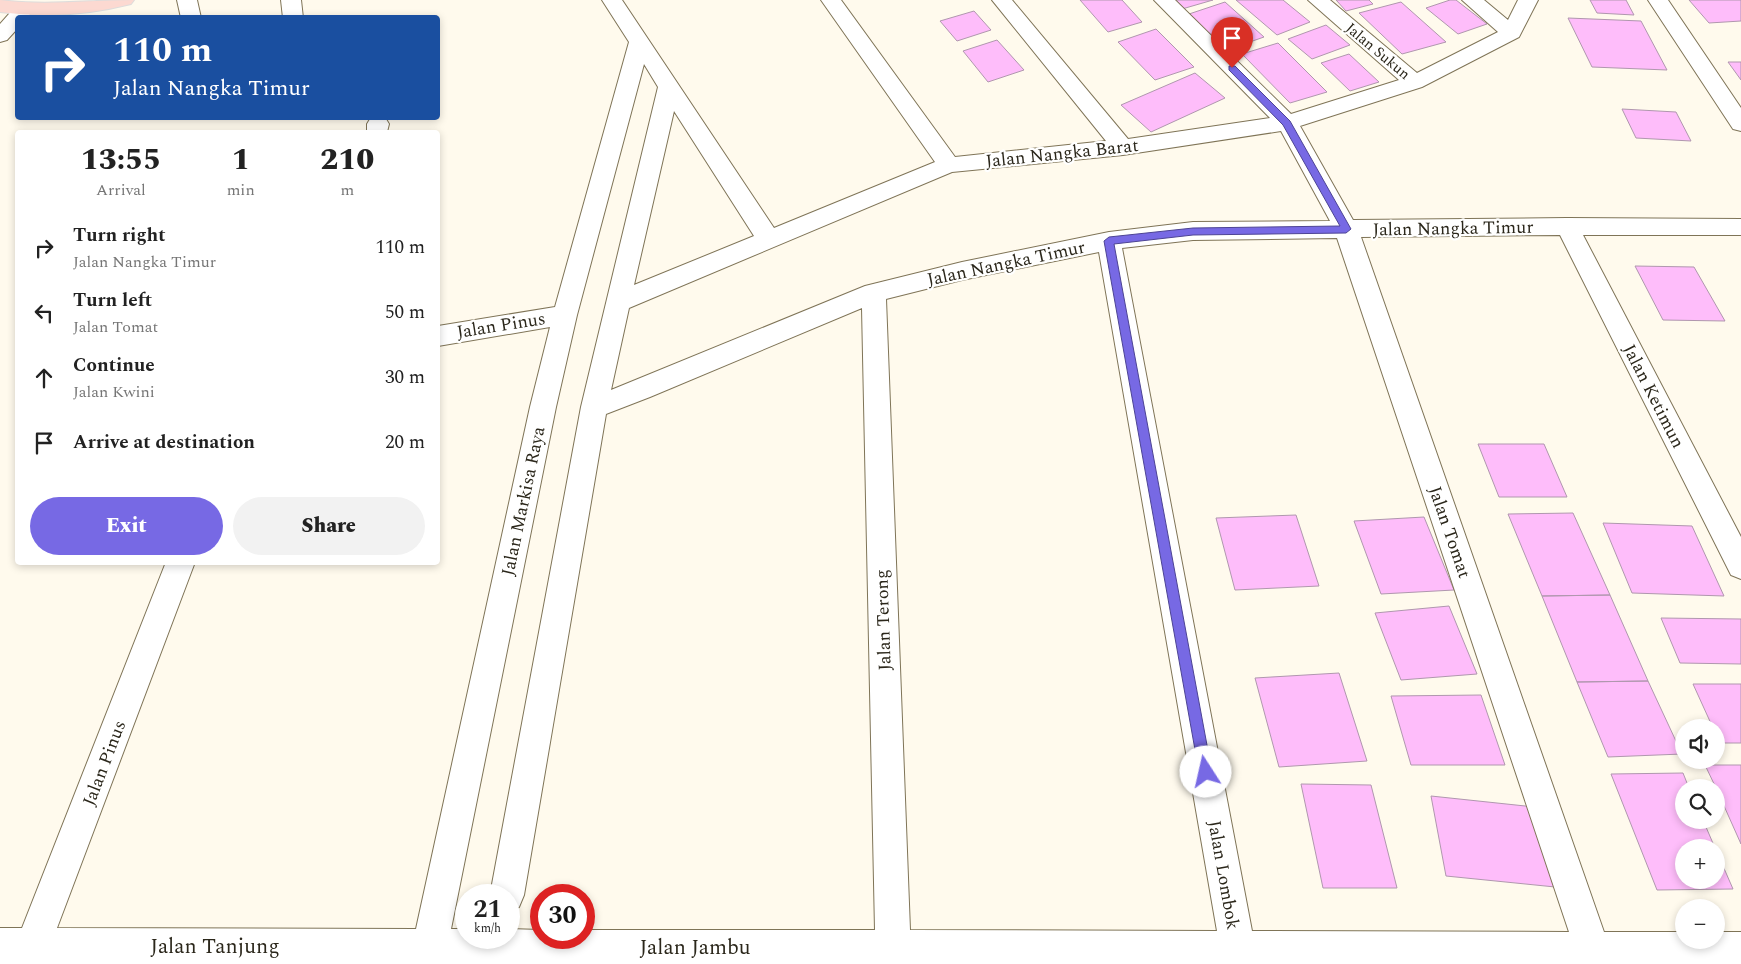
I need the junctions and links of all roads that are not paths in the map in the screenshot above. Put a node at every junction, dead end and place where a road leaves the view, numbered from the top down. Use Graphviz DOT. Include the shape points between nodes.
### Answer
graph roads {
  1 [pos="124,0"];
  2 [pos="187,0"];
  3 [pos="291,0"];
  4 [pos="612,0"];
  5 [pos="831,0"];
  6 [pos="1002,0"];
  7 [pos="1164,0"];
  8 [pos="1318,0"];
  9 [pos="1472,0"];
  10 [pos="1528,0"];
  11 [pos="1658,0"];
  12 [pos="0,6"];
  13 [pos="23,10"];
  14 [pos="19,15"];
  15 [pos="190,15"];
  16 [pos="293,15"];
  17 [pos="15,19"];
  18 [pos="1512,32"];
  19 [pos="0,36"];
  20 [pos="639,43"];
  21 [pos="1415,82"];
  22 [pos="669,86"];
  23 [pos="1287,123"];
  24 [pos="1741,124"];
  25 [pos="1124,147"];
  26 [pos="949,165"];
  27 [pos="1567,226"];
  28 [pos="1741,226"];
  29 [pos="1346,229"];
  30 [pos="769,240"];
  31 [pos="1109,241"];
  32 [pos="874,293"];
  33 [pos="619,302"];
  34 [pos="565,315"];
  35 [pos="440,336"];
  36 [pos="594,407"];
  37 [pos="180,565"];
  38 [pos="1741,566"];
  39 [pos="509,884"];
  40 [pos="1238,948"];
  41 [pos="497,950"];
  42 [pos="1593,950"];
  43 [pos="1741,950"];
  44 [pos="20,952"];
  45 [pos="428,956"];
  46 [pos="893,956"];
  1 -- 13 [label="main road" via="92,7"];
  2 -- 15 [label="street"];
  3 -- 16 [label="street"];
  4 -- 20 [label="street"];
  5 -- 26 [label="street"];
  6 -- 25 [label="street"];
  7 -- 23 [label="street, Jalan Tomat"];
  8 -- 21 [label="street, Jalan Sukun"];
  9 -- 18 [label="street"];
  10 -- 18 [label="street"];
  11 -- 24 [label="street"];
  12 -- 13 [label="main road"];
  13 -- 14 [label="street"];
  17 -- 19 [label="street"];
  18 -- 21 [label="street, Jalan Nangka Barat"];
  20 -- 22 [label="street"];
  20 -- 34 [label="street, Jalan Markisa Raya"];
  21 -- 23 [label="street, Jalan Nangka Barat"];
  22 -- 30 [label="street"];
  22 -- 33 [label="street"];
  23 -- 25 [label="street, Jalan Nangka Barat"];
  23 -- 29 [label="street, Jalan Tomat"];
  25 -- 26 [label="street, Jalan Nangka Barat"];
  26 -- 30 [label="street, Jalan Nangka Barat"];
  27 -- 28 [label="street, Jalan Nangka Timur"];
  27 -- 29 [label="street, Jalan Nangka Timur"];
  27 -- 38 [label="street, Jalan Ketimun"];
  29 -- 31 [label="street, Jalan Nangka Timur" via="1193,231"];
  29 -- 42 [label="street, Jalan Tomat"];
  30 -- 33 [label="street, Jalan Nangka Barat"];
  31 -- 32 [label="street, Jalan Nangka Timur"];
  31 -- 40 [label="street, Jalan Lombok"];
  32 -- 36 [label="street, Jalan Nangka Timur"];
  32 -- 46 [label="street, Jalan Terong"];
  33 -- 36 [label="street"];
  34 -- 35 [label="street, Jalan Pinus"];
  34 -- 45 [label="street, Jalan Markisa Raya" via="542,408"];
  36 -- 39 [label="street"];
  37 -- 44 [label="street, Jalan Pinus"];
  40 -- 42 [label="street, Jalan Jambu"];
  40 -- 46 [label="street, Jalan Jambu"];
  41 -- 45 [label="street, Jalan Jambu"];
  41 -- 46 [label="street, Jalan Jambu"];
  42 -- 43 [label="street, Jalan Jambu"];
  44 -- 45 [label="street, Jalan Tanjung"];
}
